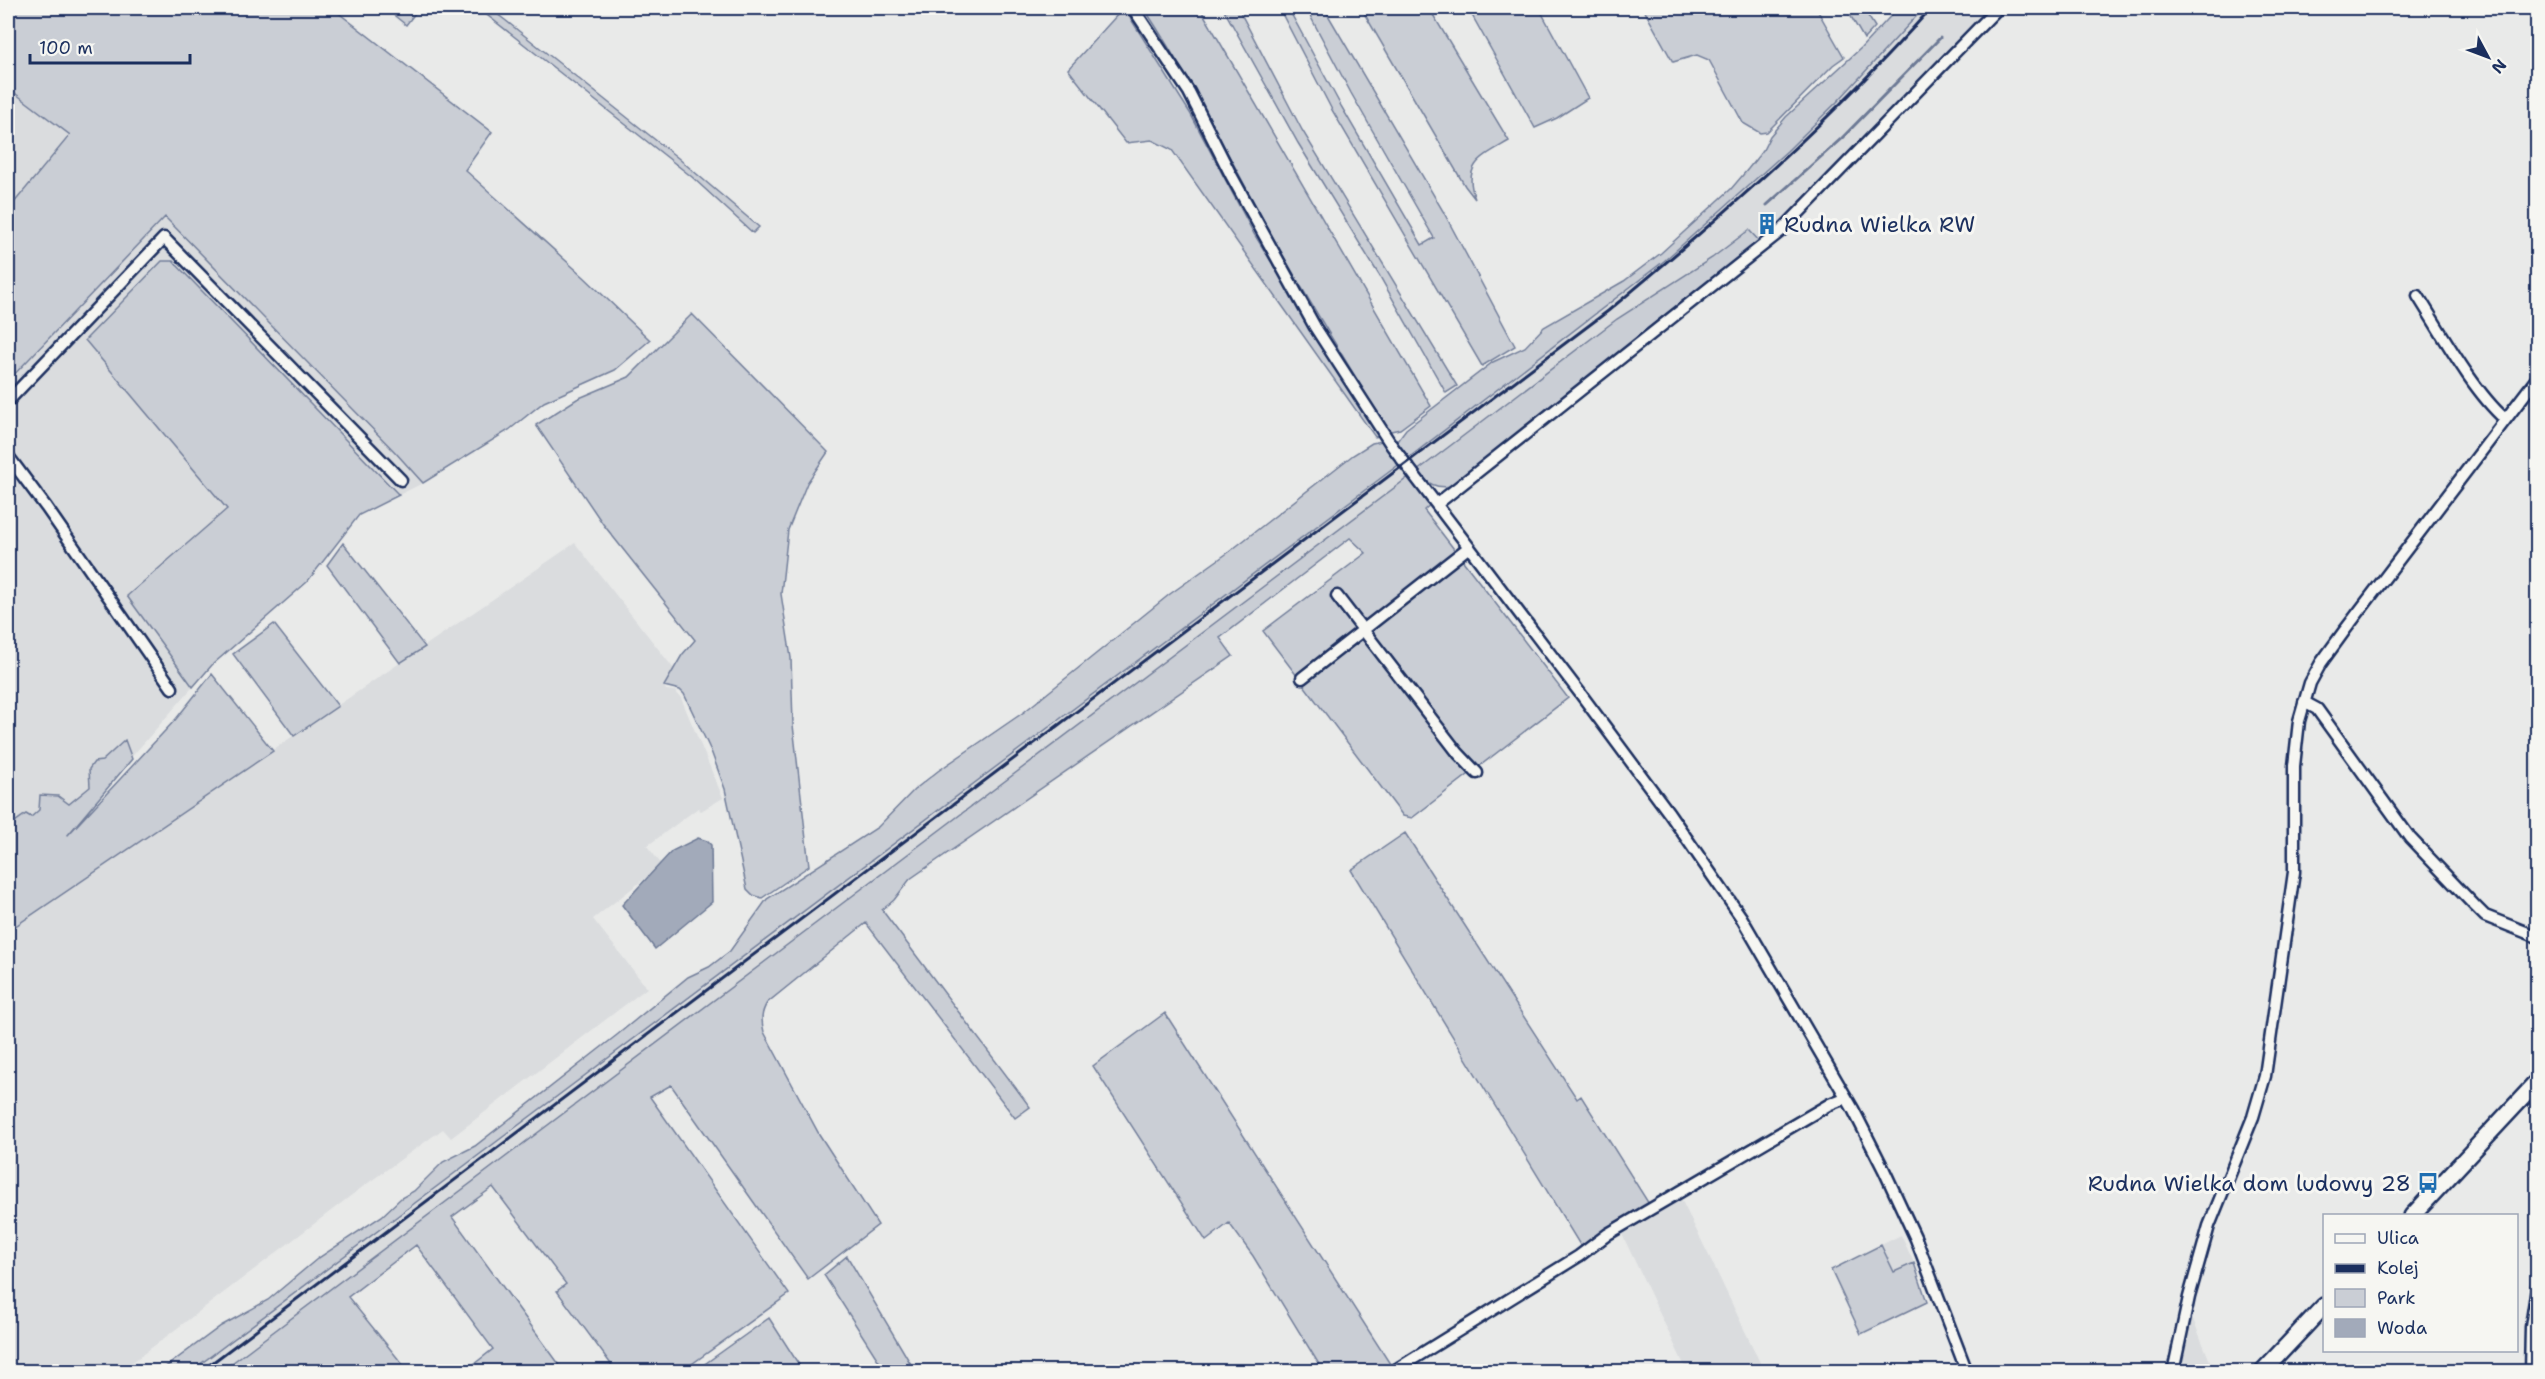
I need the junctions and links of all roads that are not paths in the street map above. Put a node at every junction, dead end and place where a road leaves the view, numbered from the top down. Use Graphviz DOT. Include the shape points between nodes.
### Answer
graph roads {
  1 [pos="1133,8"];
  2 [pos="1998,8"];
  3 [pos="2418,296"];
  4 [pos="2538,377"];
  5 [pos="8,401"];
  6 [pos="2505,419"];
  7 [pos="8,456"];
  8 [pos="400,480"];
  9 [pos="1437,504"];
  10 [pos="1469,548"];
  11 [pos="1337,596"];
  12 [pos="1363,630"];
  13 [pos="1302,678"];
  14 [pos="172,688"];
  15 [pos="2304,702"];
  16 [pos="1477,773"];
  17 [pos="2538,937"];
  18 [pos="2538,1081"];
  19 [pos="1845,1098"];
  20 [pos="2413,1214"];
  21 [pos="2538,1280"];
  22 [pos="2323,1308"];
  23 [pos="1392,1371"];
  24 [pos="1967,1371"];
  25 [pos="2173,1371"];
  26 [pos="2262,1371"];
  27 [pos="2530,1371"];
  1 -- 9 [label="street" via="1189,92 1315,327 1392,446"];
  2 -- 9 [label="street" via="1781,231"];
  3 -- 6 [label="street" via="2489,402"];
  4 -- 6 [label="street"];
  5 -- 8 [label="street" via="164,238"];
  6 -- 15 [label="street" via="2321,663"];
  7 -- 14 [label="street"];
  9 -- 10 [label="street"];
  10 -- 12 [label="street"];
  10 -- 19 [label="street" via="1713,874"];
  11 -- 12 [label="street"];
  12 -- 13 [label="street"];
  12 -- 16 [label="street"];
  15 -- 17 [label="street" via="2317,709 2410,838 2475,906 2486,916"];
  15 -- 25 [label="street" via="2295,756 2292,883 2265,1076 2253,1117 2209,1226"];
  18 -- 20 [label="street"];
  19 -- 23 [label="street" via="1608,1234 1579,1256"];
  19 -- 24 [label="street" via="1916,1239"];
  21 -- 27 [label="street"];
  22 -- 26 [label="street"];
}
